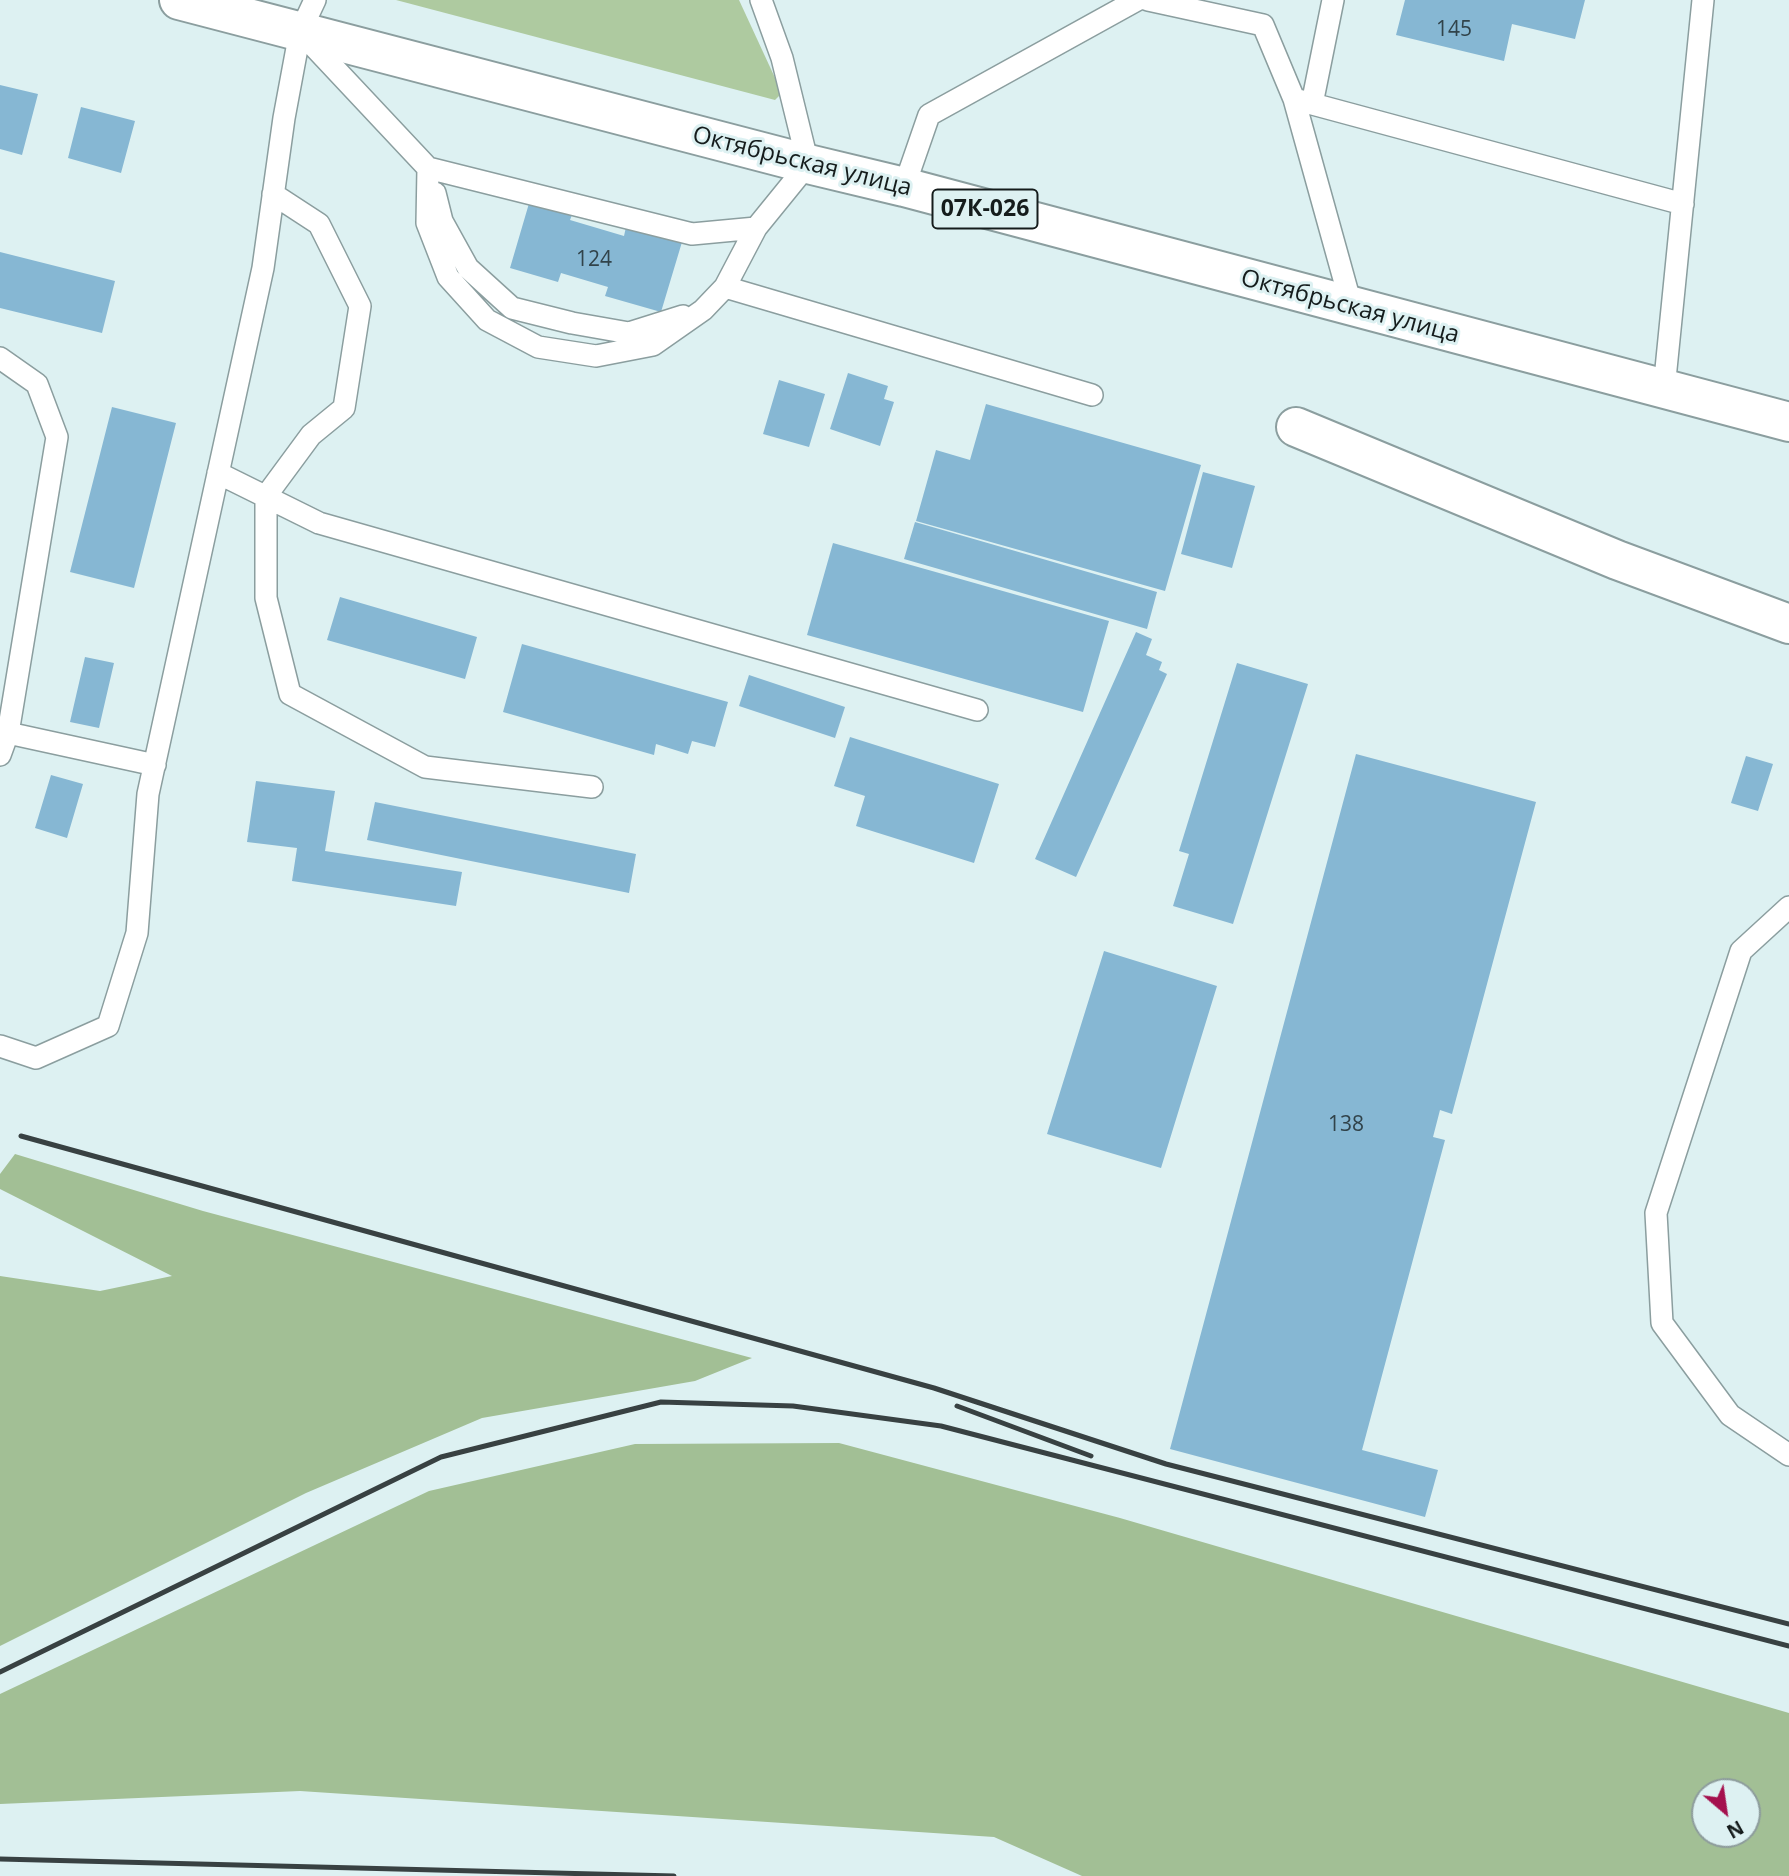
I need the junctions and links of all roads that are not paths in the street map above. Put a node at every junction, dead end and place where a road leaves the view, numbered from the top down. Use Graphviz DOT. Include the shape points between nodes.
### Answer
graph roads {
  1 [pos="180,0"];
  2 [pos="761,0"];
  3 [pos="1137,0"];
  4 [pos="1147,0"];
  5 [pos="1333,0"];
  6 [pos="1703,0"];
  7 [pos="308,16"];
  8 [pos="1303,101"];
  9 [pos="808,164"];
  10 [pos="428,168"];
  11 [pos="904,187"];
  12 [pos="273,194"];
  13 [pos="1683,204"];
  14 [pos="756,228"];
  15 [pos="725,287"];
  16 [pos="1352,308"];
  17 [pos="703,310"];
  18 [pos="0,358"];
  19 [pos="1664,389"];
  20 [pos="1092,395"];
  21 [pos="1789,422"];
  22 [pos="1296,427"];
  23 [pos="218,474"];
  24 [pos="265,496"];
  25 [pos="1789,625"];
  26 [pos="977,710"];
  27 [pos="8,733"];
  28 [pos="0,755"];
  29 [pos="155,765"];
  30 [pos="592,788"];
  31 [pos="1789,906"];
  32 [pos="0,1046"];
  33 [pos="1789,1455"];
  1 -- 7 [label="main road, Октябрьская улица / 07К-026"];
  2 -- 9 [label="lane" via="782,58"];
  3 -- 11 [label="lane" via="929,116"];
  4 -- 8 [label="lane" via="1263,25"];
  5 -- 8 [label="lane"];
  6 -- 13 [label="lane"];
  7 -- 9 [label="main road, Октябрьская улица / 07К-026"];
  7 -- 10 [label="lane"];
  7 -- 12 [label="lane" via="284,118"];
  8 -- 13 [label="lane"];
  8 -- 16 [label="lane"];
  9 -- 11 [label="main road, Октябрьская улица / 07К-026"];
  9 -- 14 [label="lane"];
  10 -- 14 [label="lane" via="692,234"];
  10 -- 17 [label="lane" via="442,221 468,268 512,308 629,333"];
  10 -- 17 [label="lane" via="426,223 448,277 487,320 538,347 596,356 653,345"];
  11 -- 16 [label="main road, Октябрьская улица / 07К-026"];
  12 -- 23 [label="lane" via="263,268"];
  12 -- 24 [label="lane" via="318,224 360,306 344,408 311,435"];
  13 -- 19 [label="lane"];
  14 -- 15 [label="lane"];
  15 -- 17 [label="lane"];
  15 -- 20 [label="lane"];
  16 -- 19 [label="main road, Октябрьская улица / 07К-026"];
  18 -- 27 [label="lane" via="37,384 57,438"];
  19 -- 21 [label="main road, Октябрьская улица / 07К-026"];
  22 -- 25 [label="main road" via="1617,560"];
  23 -- 24 [label="lane"];
  23 -- 29 [label="lane"];
  24 -- 26 [label="lane" via="319,523"];
  24 -- 30 [label="lane" via="266,598 290,694 425,767"];
  27 -- 28 [label="lane"];
  27 -- 29 [label="lane"];
  29 -- 32 [label="lane" via="148,794 137,933 108,1026 36,1058"];
  31 -- 33 [label="lane" via="1741,951 1656,1213 1662,1323 1730,1415"];
}
